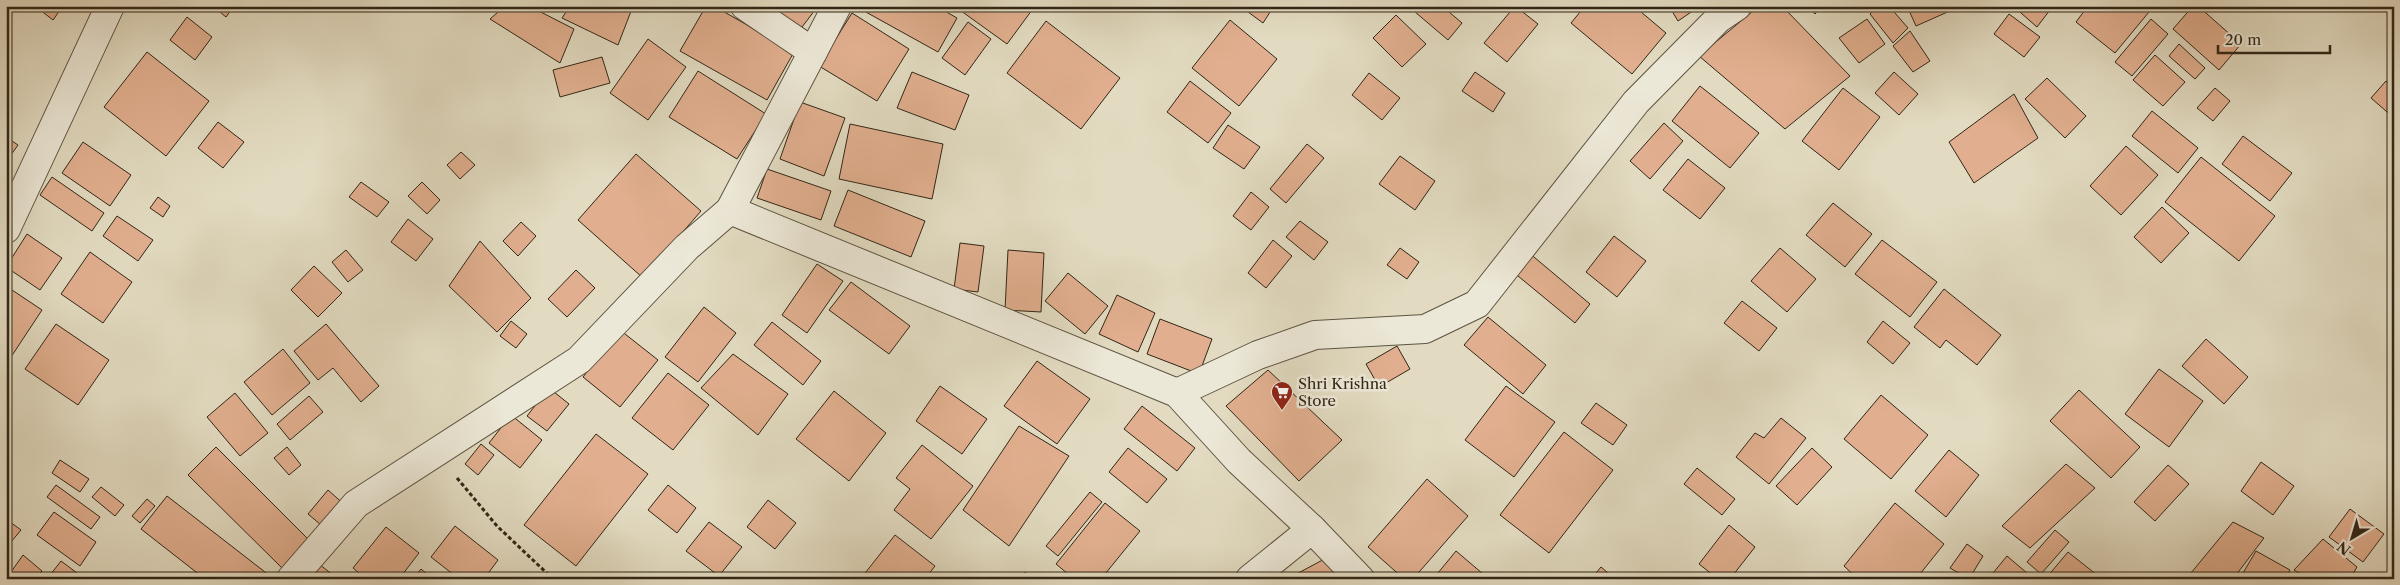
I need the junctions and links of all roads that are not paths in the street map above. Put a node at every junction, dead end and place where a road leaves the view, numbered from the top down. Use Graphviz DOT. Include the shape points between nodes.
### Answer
graph roads {
  1 [pos="110,6"];
  2 [pos="745,6"];
  3 [pos="837,6"];
  4 [pos="1737,6"];
  5 [pos="813,52"];
  6 [pos="730,210"];
  7 [pos="6,229"];
  8 [pos="1178,392"];
  9 [pos="1312,529"];
  10 [pos="291,579"];
  11 [pos="1250,579"];
  12 [pos="1360,579"];
  1 -- 7 [label="street"];
  2 -- 5 [label="street"];
  3 -- 5 [label="street"];
  4 -- 8 [label="street" via="1719,18 1636,102 1477,304 1425,329 1315,336 1258,355"];
  5 -- 6 [label="street"];
  6 -- 8 [label="street"];
  6 -- 10 [label="street" via="687,247 579,360 356,504"];
  8 -- 9 [label="street" via="1239,460"];
  9 -- 11 [label="street"];
  9 -- 12 [label="street"];
}
